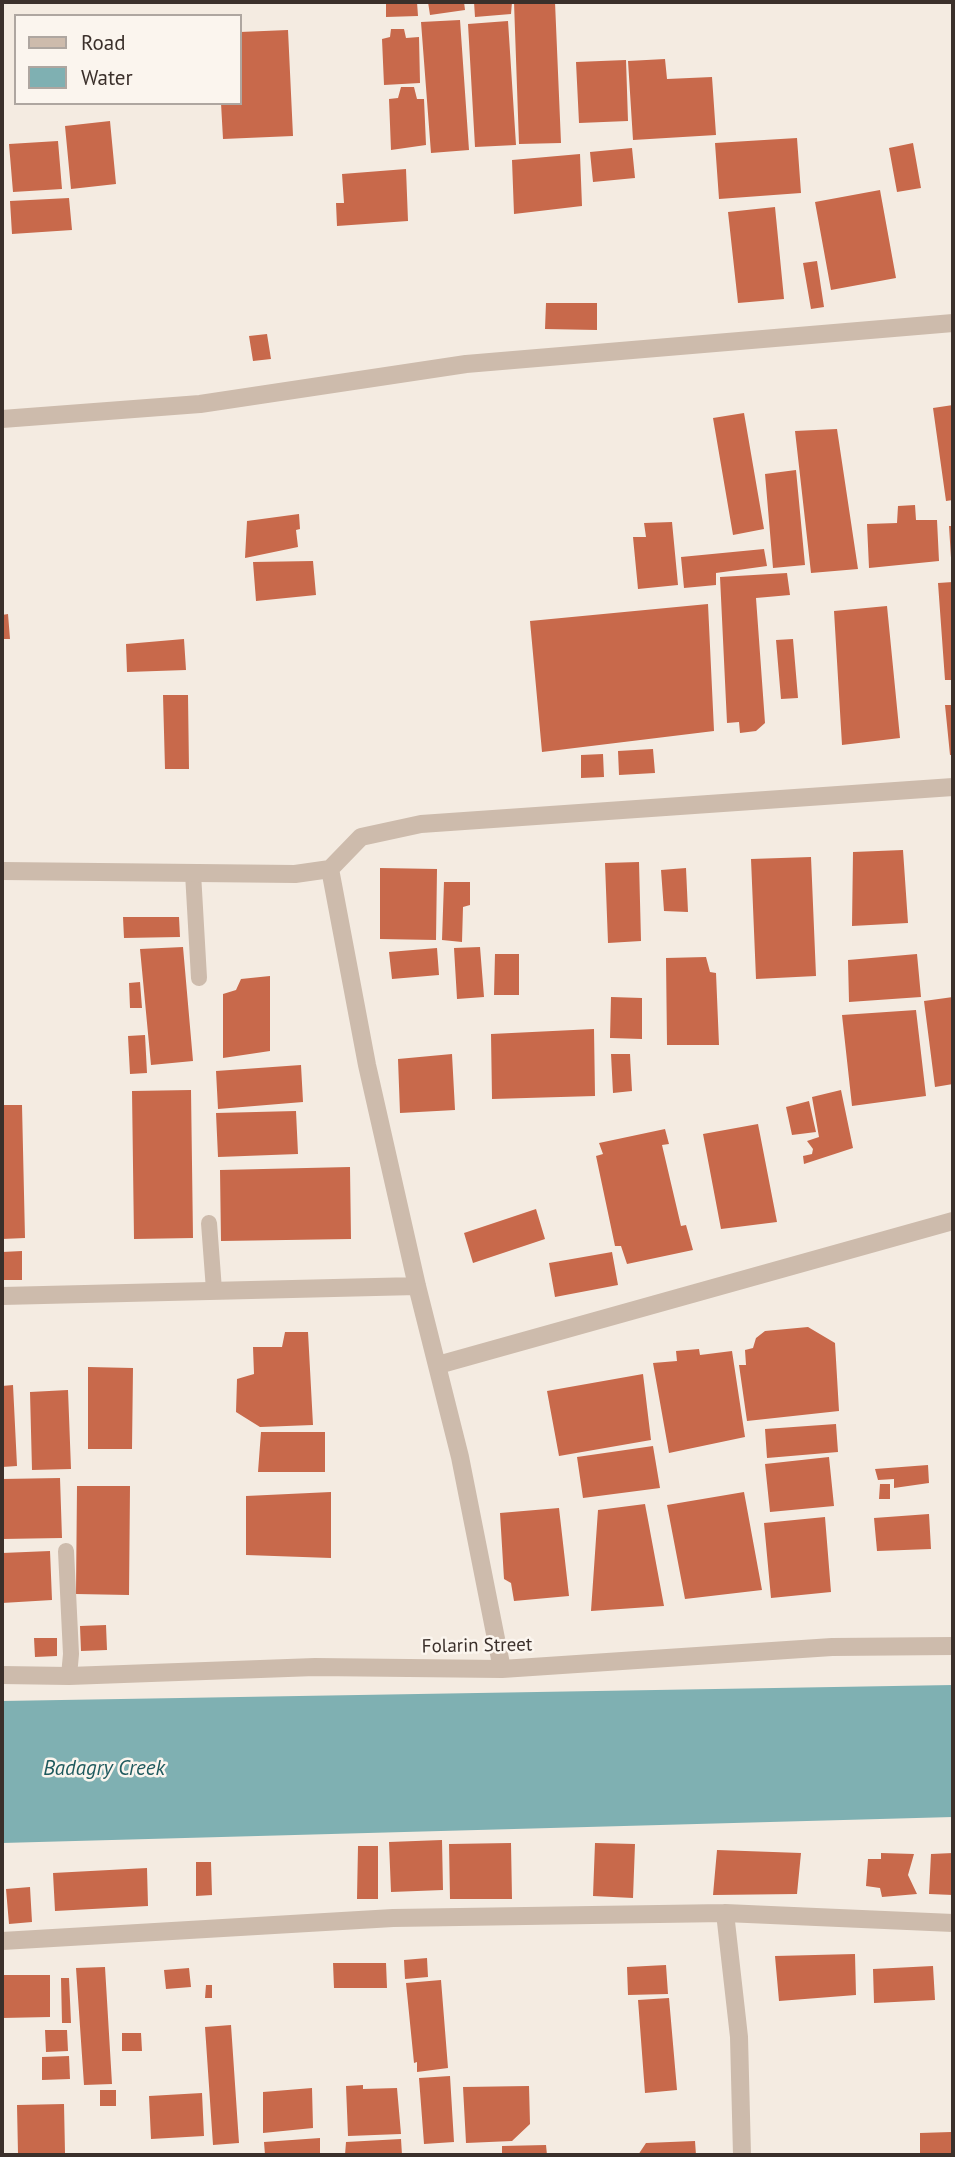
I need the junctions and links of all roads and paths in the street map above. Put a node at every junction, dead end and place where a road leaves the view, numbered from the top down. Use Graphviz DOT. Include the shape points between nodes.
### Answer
graph roads {
  1 [pos="953,323"];
  2 [pos="2,419"];
  3 [pos="953,787"];
  4 [pos="330,869"];
  5 [pos="2,871"];
  6 [pos="193,873"];
  7 [pos="200,978"];
  8 [pos="953,1221"];
  9 [pos="209,1223"];
  10 [pos="417,1286"];
  11 [pos="214,1290"];
  12 [pos="2,1296"];
  13 [pos="438,1365"];
  14 [pos="66,1551"];
  15 [pos="953,1646"];
  16 [pos="502,1669"];
  17 [pos="2,1675"];
  18 [pos="69,1676"];
  19 [pos="725,1913"];
  20 [pos="953,1923"];
  21 [pos="2,1941"];
  22 [pos="742,2155"];
  1 -- 2 [label="street" via="466,364 200,404"];
  3 -- 4 [label="street" via="421,824 361,837"];
  4 -- 6 [label="street" via="295,874"];
  4 -- 10 [label="street" via="367,1065"];
  5 -- 6 [label="street"];
  6 -- 7 [label="lane"];
  8 -- 13 [label="street"];
  9 -- 11 [label="lane"];
  10 -- 11 [label="street"];
  10 -- 13 [label="street"];
  11 -- 12 [label="street"];
  13 -- 16 [label="street"];
  14 -- 18 [label="lane"];
  15 -- 16 [label="street, Folarin Street" via="832,1647"];
  16 -- 18 [label="street, Folarin Street" via="315,1667"];
  17 -- 18 [label="street, Folarin Street"];
  19 -- 20 [label="street"];
  19 -- 21 [label="street" via="393,1918"];
  19 -- 22 [label="street" via="739,2037"];
}
